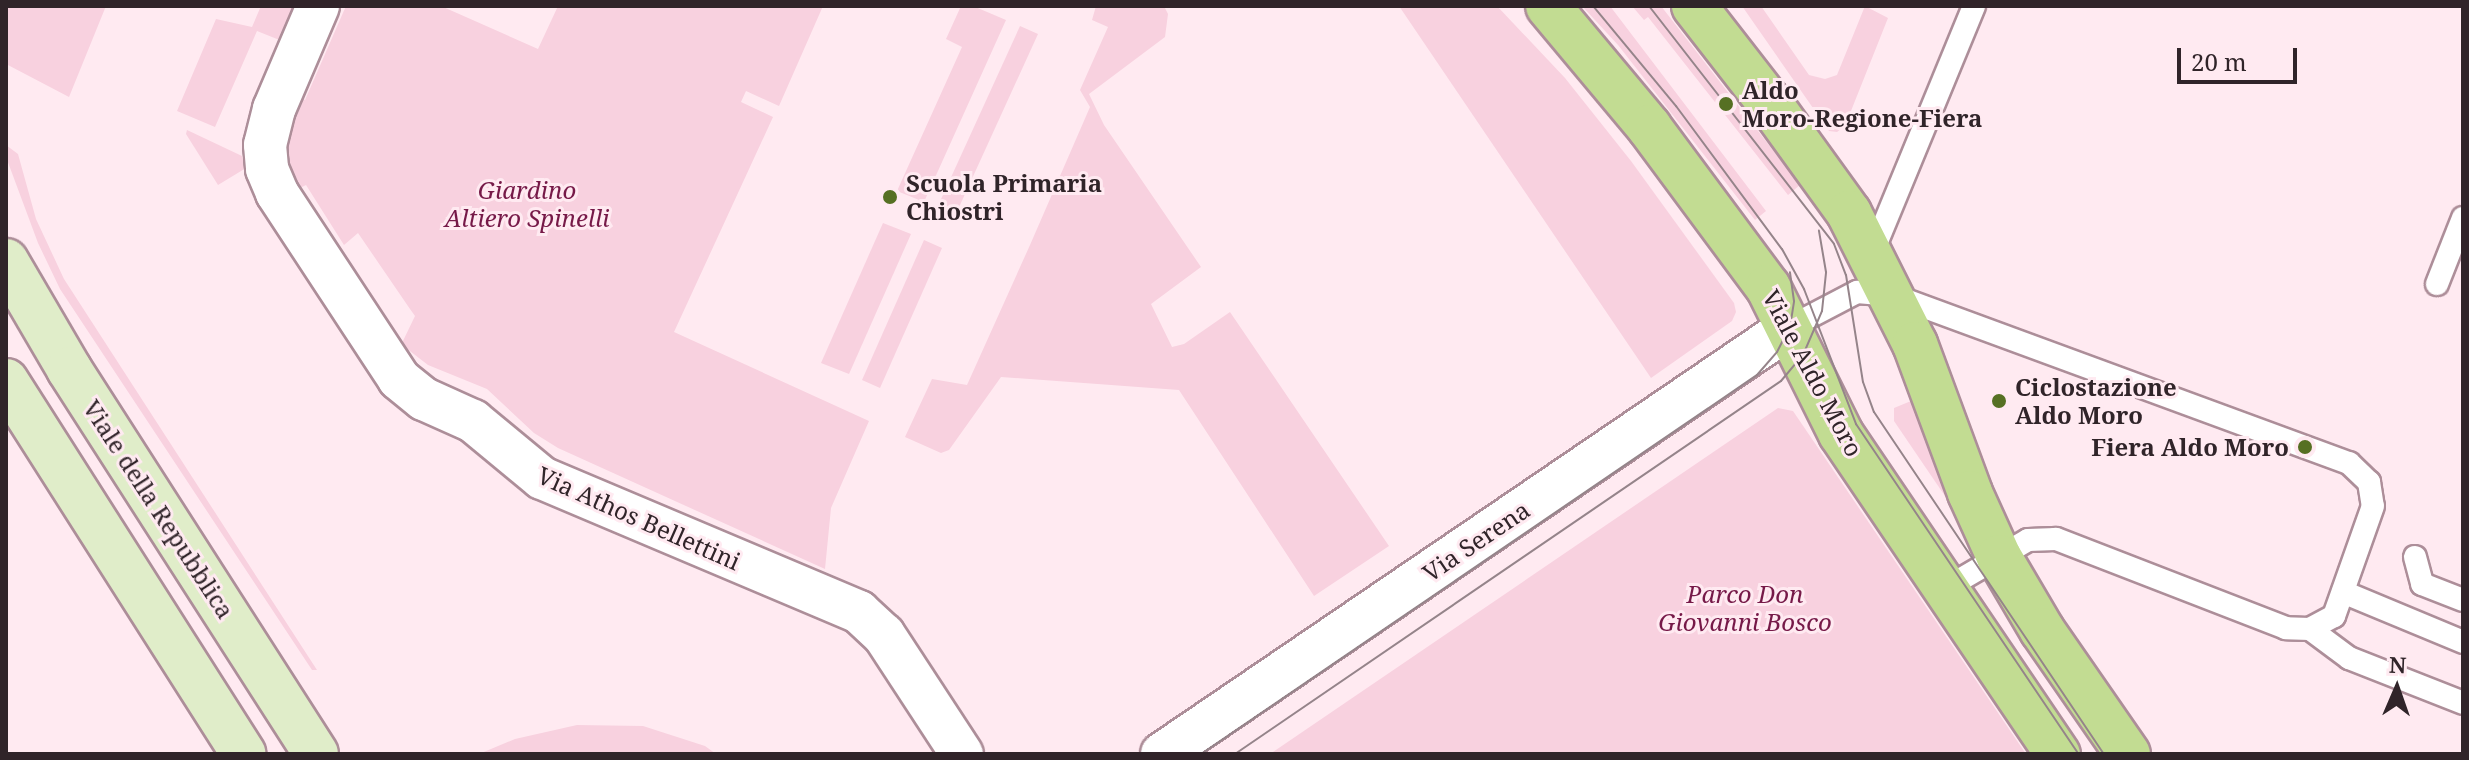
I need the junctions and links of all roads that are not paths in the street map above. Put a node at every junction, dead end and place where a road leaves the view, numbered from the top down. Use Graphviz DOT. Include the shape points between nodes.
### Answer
graph roads {
  1 [pos="318,6"];
  2 [pos="1548,6"];
  3 [pos="1694,6"];
  4 [pos="1974,6"];
  5 [pos="2463,218"];
  6 [pos="6,261"];
  7 [pos="1873,280"];
  8 [pos="2437,284"];
  9 [pos="1790,327"];
  10 [pos="10,386"];
  11 [pos="1999,557"];
  12 [pos="2415,557"];
  13 [pos="1944,589"];
  14 [pos="2343,592"];
  15 [pos="2463,600"];
  16 [pos="2310,629"];
  17 [pos="2463,642"];
  18 [pos="2463,703"];
  19 [pos="244,754"];
  20 [pos="316,754"];
  21 [pos="962,754"];
  22 [pos="1162,754"];
  23 [pos="2058,754"];
  24 [pos="2128,754"];
  1 -- 21 [label="street, Via Athos Bellettini" via="274,109 265,145 267,169 399,379 424,399 473,421 542,478 859,612 884,635"];
  2 -- 9 [label="main road, Viale Aldo Moro" via="1598,61 1723,225"];
  3 -- 7 [label="main road" via="1832,186"];
  4 -- 7 [label="lane"];
  5 -- 8 [label="lane"];
  6 -- 20 [label="main road, Viale della Repubblica" via="69,369"];
  7 -- 9 [label="lane"];
  7 -- 11 [label="main road" via="1915,344"];
  7 -- 14 [label="lane" via="2349,463 2369,482 2373,506"];
  9 -- 13 [label="main road, Viale Aldo Moro" via="1841,434"];
  9 -- 22 [label="street, Via Serena"];
  10 -- 19 [label="main road"];
  11 -- 13 [label="lane"];
  11 -- 16 [label="lane" via="2028,540 2056,539 2286,628"];
  11 -- 24 [label="main road" via="2042,630"];
  12 -- 15 [label="lane" via="2422,584"];
  13 -- 23 [label="main road, Viale Aldo Moro"];
  14 -- 16 [label="lane" via="2334,616"];
  14 -- 17 [label="lane"];
  16 -- 18 [label="lane" via="2349,658"];
}
